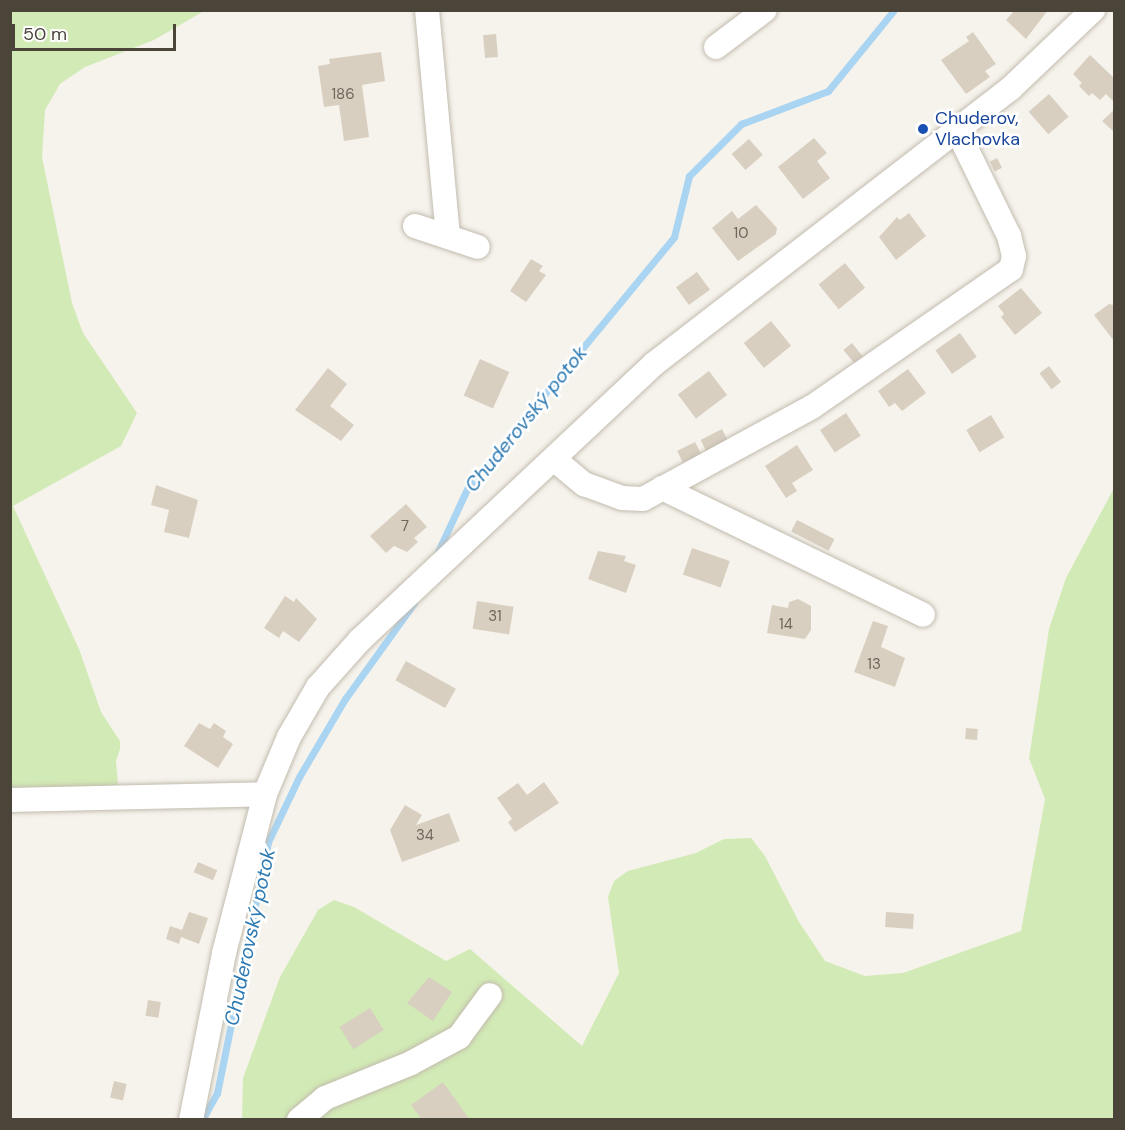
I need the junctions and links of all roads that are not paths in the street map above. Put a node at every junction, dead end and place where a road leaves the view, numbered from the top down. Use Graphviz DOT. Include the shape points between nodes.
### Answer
graph roads {
  1 [pos="427,10"];
  2 [pos="1093,10"];
  3 [pos="750,15"];
  4 [pos="716,47"];
  5 [pos="957,130"];
  6 [pos="415,226"];
  7 [pos="448,237"];
  8 [pos="478,247"];
  9 [pos="555,460"];
  10 [pos="663,488"];
  11 [pos="923,615"];
  12 [pos="265,794"];
  13 [pos="10,800"];
  14 [pos="490,995"];
  15 [pos="191,1118"];
  16 [pos="298,1119"];
  1 -- 7 [label="street"];
  2 -- 5 [label="street" via="1044,61"];
  3 -- 4 [label="street"];
  5 -- 9 [label="street" via="654,364"];
  5 -- 10 [label="street" via="1010,236 1014,256 1011,269 812,407"];
  6 -- 7 [label="street"];
  7 -- 8 [label="street"];
  9 -- 10 [label="street" via="585,484 622,498 643,499"];
  9 -- 12 [label="street" via="360,640 318,687 289,737"];
  10 -- 11 [label="street"];
  12 -- 13 [label="street"];
  12 -- 15 [label="street" via="224,953"];
  14 -- 16 [label="street" via="459,1037 411,1063 325,1098"];
}
